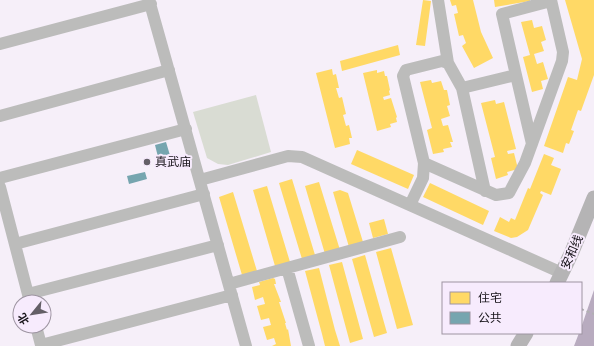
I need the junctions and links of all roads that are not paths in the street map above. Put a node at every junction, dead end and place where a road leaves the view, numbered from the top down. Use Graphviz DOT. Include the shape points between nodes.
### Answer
graph roads {
  1 [pos="438,0"];
  2 [pos="551,1"];
  3 [pos="150,2"];
  4 [pos="0,44"];
  5 [pos="448,63"];
  6 [pos="169,70"];
  7 [pos="516,75"];
  8 [pos="462,88"];
  9 [pos="0,116"];
  10 [pos="186,129"];
  11 [pos="532,144"];
  12 [pos="424,163"];
  13 [pos="0,178"];
  14 [pos="200,180"];
  15 [pos="0,187"];
  16 [pos="486,191"];
  17 [pos="204,194"];
  18 [pos="594,198"];
  19 [pos="410,205"];
  20 [pos="400,237"];
  21 [pos="15,244"];
  22 [pos="218,246"];
  23 [pos="287,268"];
  24 [pos="559,278"];
  25 [pos="231,289"];
  26 [pos="28,294"];
  27 [pos="44,294"];
  28 [pos="38,334"];
  29 [pos="525,334"];
  30 [pos="41,345"];
  31 [pos="246,346"];
  32 [pos="309,346"];
  33 [pos="518,346"];
  1 -- 5 [label="street"];
  2 -- 7 [label="street" via="502,14"];
  2 -- 11 [label="street" via="563,56"];
  3 -- 4 [label="street"];
  3 -- 6 [label="street"];
  5 -- 8 [label="street"];
  5 -- 12 [label="street" via="406,70 403,76"];
  6 -- 9 [label="street"];
  6 -- 10 [label="street"];
  7 -- 8 [label="street"];
  7 -- 11 [label="street"];
  8 -- 16 [label="street"];
  10 -- 13 [label="street"];
  10 -- 14 [label="street"];
  11 -- 16 [label="street" via="509,193 496,195"];
  12 -- 16 [label="street"];
  12 -- 19 [label="street" via="423,178"];
  14 -- 17 [label="street"];
  14 -- 19 [label="street" via="288,156 302,157"];
  15 -- 21 [label="street"];
  17 -- 21 [label="street"];
  17 -- 22 [label="street"];
  18 -- 24 [label="main road, 安和线"];
  19 -- 24 [label="street"];
  20 -- 23 [label="street"];
  21 -- 26 [label="street"];
  22 -- 25 [label="street"];
  22 -- 27 [label="street"];
  23 -- 25 [label="street"];
  23 -- 32 [label="street"];
  25 -- 30 [label="street"];
  25 -- 31 [label="street"];
  28 -- 30 [label="street"];
  29 -- 33 [label="main road"];
}
